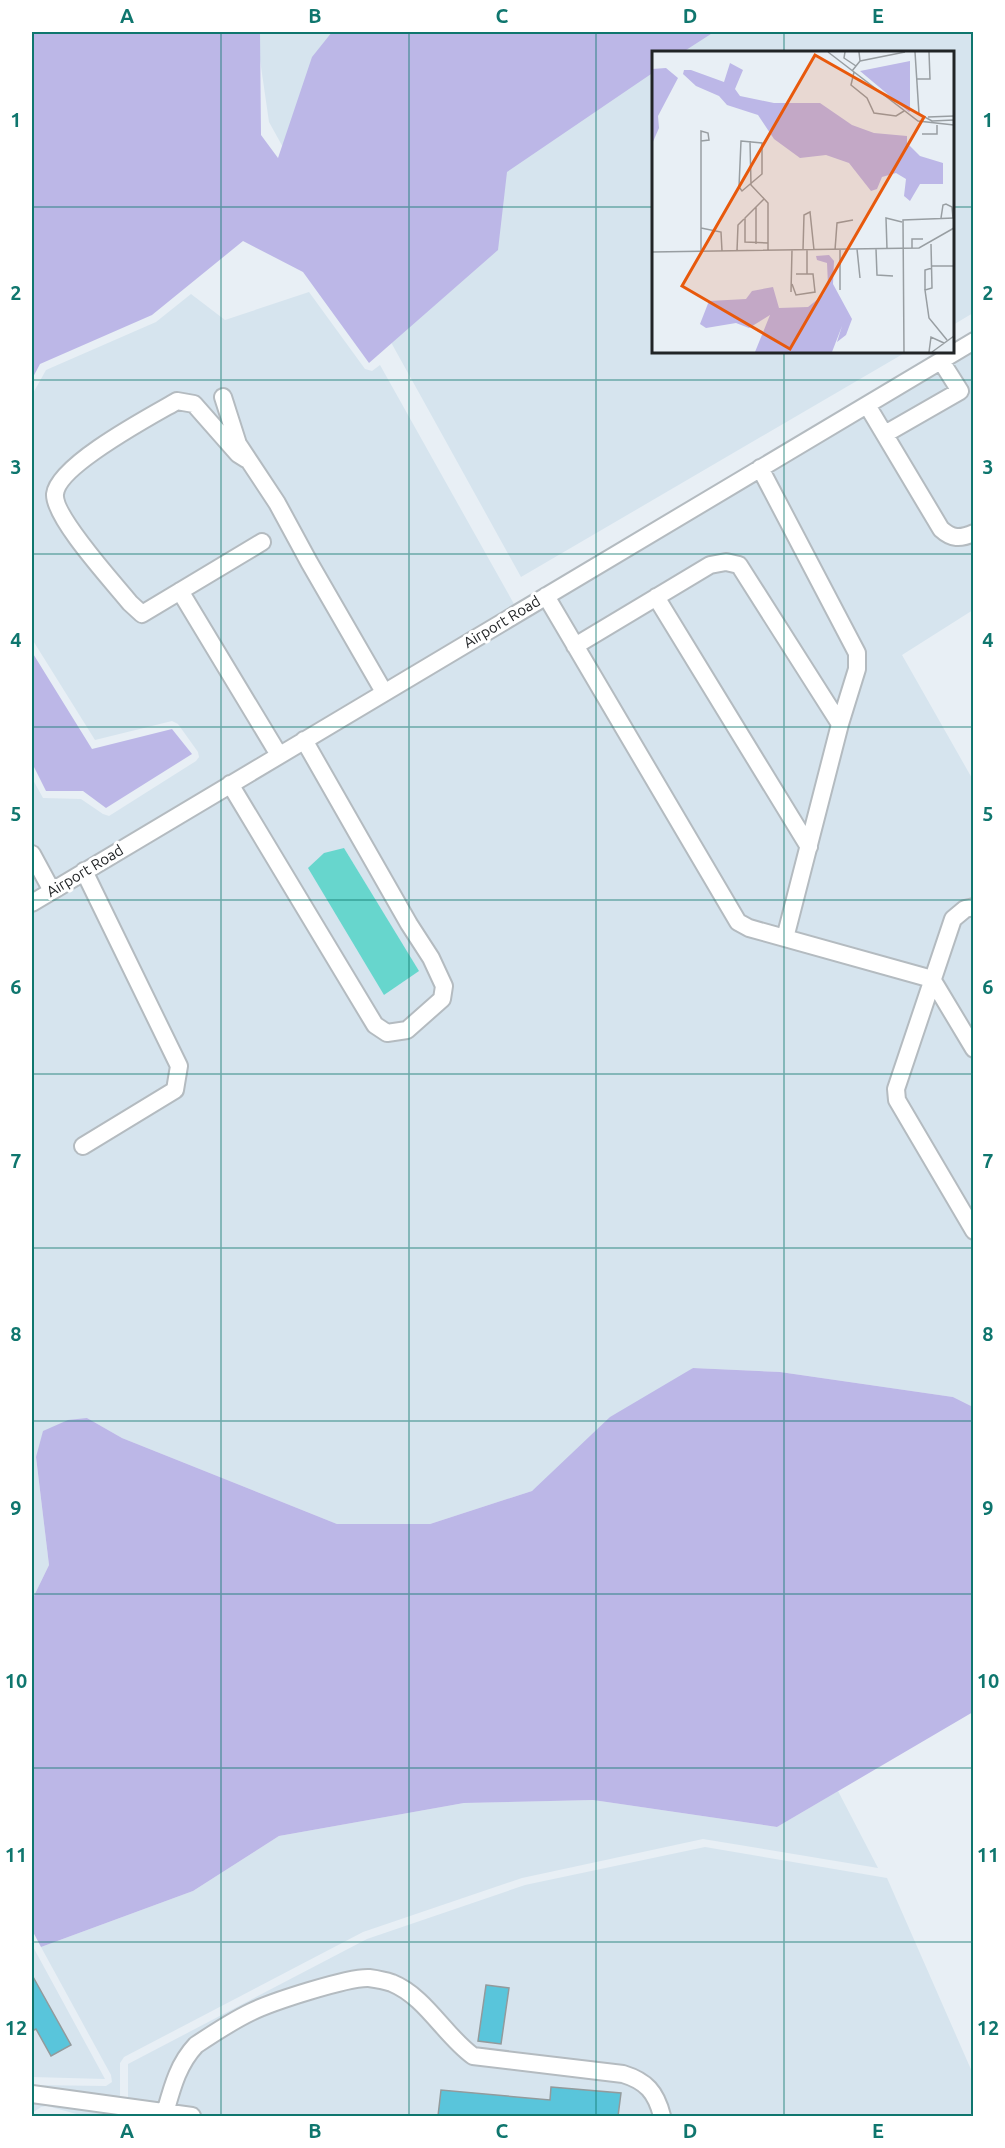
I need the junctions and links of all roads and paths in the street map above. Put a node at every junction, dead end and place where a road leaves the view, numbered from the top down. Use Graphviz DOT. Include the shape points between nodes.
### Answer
graph roads {
  1 [pos="974,341"];
  2 [pos="941,361"];
  3 [pos="223,397"];
  4 [pos="867,405"];
  5 [pos="885,434"];
  6 [pos="246,459"];
  7 [pos="760,468"];
  8 [pos="974,533"];
  9 [pos="262,542"];
  10 [pos="180,591"];
  11 [pos="546,596"];
  12 [pos="656,597"];
  13 [pos="575,646"];
  14 [pos="384,692"];
  15 [pos="840,724"];
  16 [pos="304,740"];
  17 [pos="279,755"];
  18 [pos="230,784"];
  19 [pos="808,847"];
  20 [pos="32,854"];
  21 [pos="84,872"];
  22 [pos="52,891"];
  23 [pos="32,903"];
  24 [pos="974,907"];
  25 [pos="785,938"];
  26 [pos="932,979"];
  27 [pos="974,1049"];
  28 [pos="83,1146"];
  29 [pos="974,1231"];
  30 [pos="32,2094"];
  31 [pos="165,2113"];
  32 [pos="192,2116"];
  33 [pos="662,2116"];
  1 -- 2 [label="street, Airport Road"];
  2 -- 4 [label="street, Airport Road"];
  2 -- 5 [label="street" via="960,391"];
  3 -- 6 [label="street"];
  4 -- 5 [label="street"];
  4 -- 7 [label="street, Airport Road"];
  5 -- 8 [label="street" via="941,529 959,538"];
  6 -- 10 [label="street" via="194,404 177,401 113,439 60,480 55,495 65,522 129,603 142,614"];
  6 -- 14 [label="street" via="278,503"];
  7 -- 11 [label="street, Airport Road"];
  7 -- 15 [label="street" via="857,653 857,669"];
  9 -- 10 [label="street"];
  10 -- 17 [label="street"];
  11 -- 13 [label="street"];
  11 -- 14 [label="street, Airport Road"];
  12 -- 13 [label="street"];
  12 -- 15 [label="street" via="710,565 739,564"];
  12 -- 19 [label="street"];
  13 -- 25 [label="street" via="738,922"];
  14 -- 16 [label="street, Airport Road"];
  15 -- 19 [label="street"];
  16 -- 17 [label="street, Airport Road"];
  16 -- 18 [label="street" via="444,986 442,999 407,1030 387,1033 375,1024"];
  17 -- 18 [label="street, Airport Road"];
  18 -- 21 [label="street, Airport Road"];
  19 -- 25 [label="street"];
  20 -- 22 [label="street"];
  21 -- 22 [label="street, Airport Road"];
  21 -- 28 [label="street" via="179,1066 175,1090"];
  22 -- 23 [label="street, Airport Road"];
  24 -- 26 [label="street" via="953,919"];
  25 -- 26 [label="street"];
  26 -- 27 [label="street"];
  26 -- 29 [label="street" via="896,1089 897,1100"];
  30 -- 31 [label="street"];
  31 -- 32 [label="street"];
  31 -- 33 [label="street" via="178,2073 196,2045 253,2010 369,1978 392,1983 406,1992 473,2056 631,2076 649,2088"];
}
